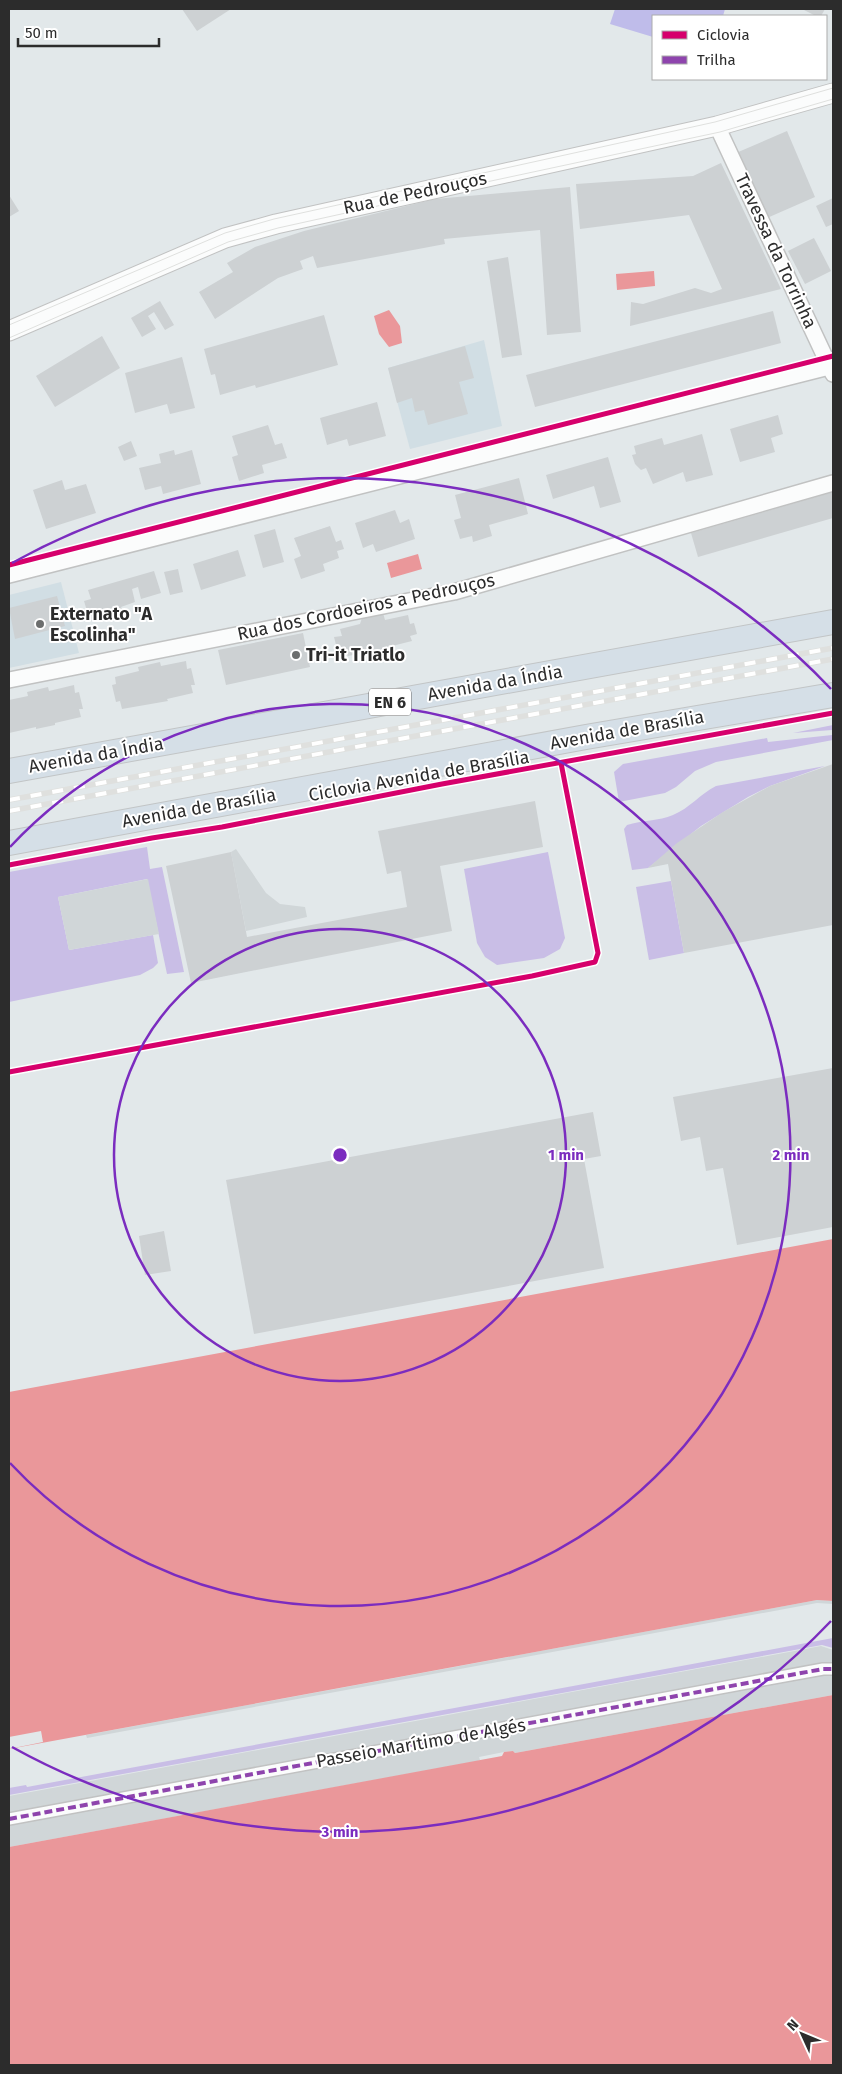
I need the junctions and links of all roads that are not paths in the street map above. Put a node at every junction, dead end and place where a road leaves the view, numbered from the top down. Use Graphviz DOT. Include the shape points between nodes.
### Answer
graph roads {
  1 [pos="833,93"];
  2 [pos="718,126"];
  3 [pos="9,331"];
  4 [pos="832,370"];
  5 [pos="833,483"];
  6 [pos="9,575"];
  7 [pos="833,611"];
  8 [pos="833,622"];
  9 [pos="770,633"];
  10 [pos="9,680"];
  11 [pos="833,695"];
  12 [pos="9,771"];
  13 [pos="9,843"];
  14 [pos="833,1669"];
  15 [pos="9,1819"];
  1 -- 2 [label="street, Rua de Pedrouços"];
  2 -- 3 [label="street, Rua de Pedrouços" via="225,238"];
  2 -- 4 [label="street, Travessa da Torrinha"];
  4 -- 6 [label="street"];
  5 -- 10 [label="street, Rua dos Cordoeiros a Pedrouços" via="454,592"];
  7 -- 9 [label="main road"];
  8 -- 9 [label="main road, Avenida da Índia / EN 6"];
  9 -- 12 [label="main road, Avenida da Índia / EN 6"];
  11 -- 13 [label="main road, Avenida de Brasília"];
  14 -- 15 [label="street, Passeio Marítimo de Algés"];
}
